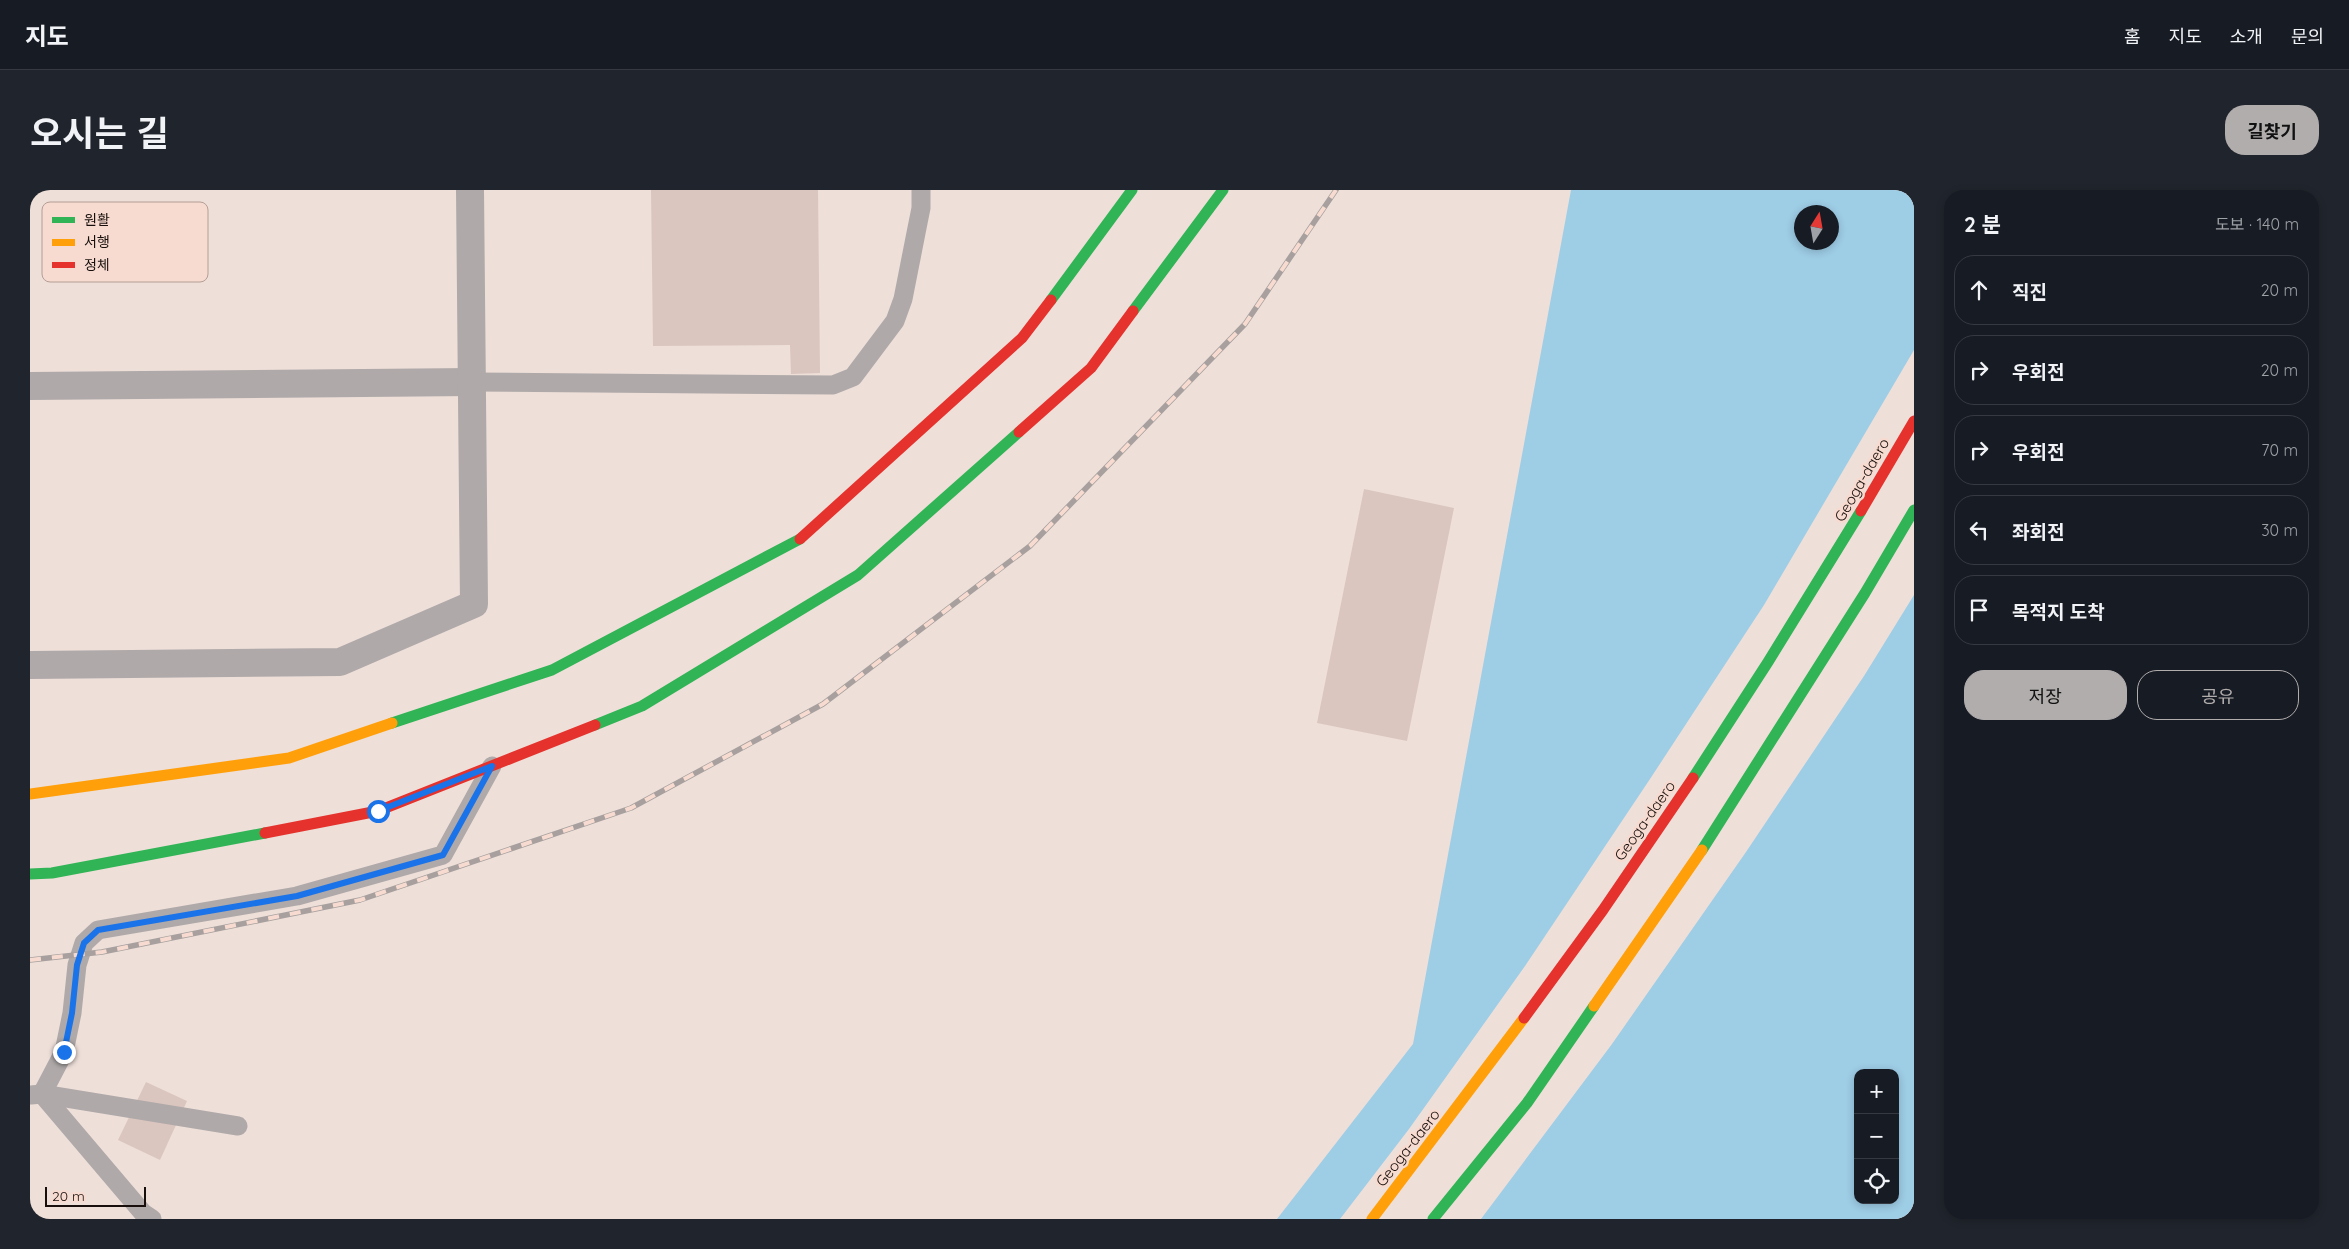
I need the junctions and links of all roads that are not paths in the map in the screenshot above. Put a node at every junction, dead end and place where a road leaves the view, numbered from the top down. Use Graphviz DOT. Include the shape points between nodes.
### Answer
graph roads {
  1 [pos="470,190"];
  2 [pos="921,190"];
  3 [pos="1132,190"];
  4 [pos="1223,190"];
  5 [pos="472,382"];
  6 [pos="30,386"];
  7 [pos="1914,421"];
  8 [pos="1914,510"];
  9 [pos="30,665"];
  10 [pos="492,766"];
  11 [pos="30,794"];
  12 [pos="30,874"];
  13 [pos="36,1094"];
  14 [pos="238,1126"];
  15 [pos="152,1219"];
  16 [pos="1372,1219"];
  17 [pos="1433,1219"];
  1 -- 5 [label="street"];
  2 -- 5 [label="lane" via="918,225 895,321 853,377 833,385"];
  3 -- 11 [label="main road" via="1022,338 802,538 552,670 289,758"];
  4 -- 10 [label="main road" via="1091,368 858,575 642,706"];
  5 -- 6 [label="street"];
  5 -- 9 [label="street" via="474,604 340,662"];
  7 -- 16 [label="main road, Geoga-daero" via="1830,564 1676,804 1481,1079"];
  8 -- 17 [label="main road" via="1860,602 1715,831 1528,1103"];
  10 -- 12 [label="main road" via="378,811 52,873"];
  10 -- 13 [label="lane" via="443,855 297,896 98,930 84,943 77,965 64,1052"];
  13 -- 14 [label="lane"];
  13 -- 15 [label="lane" via="143,1213"];
}
